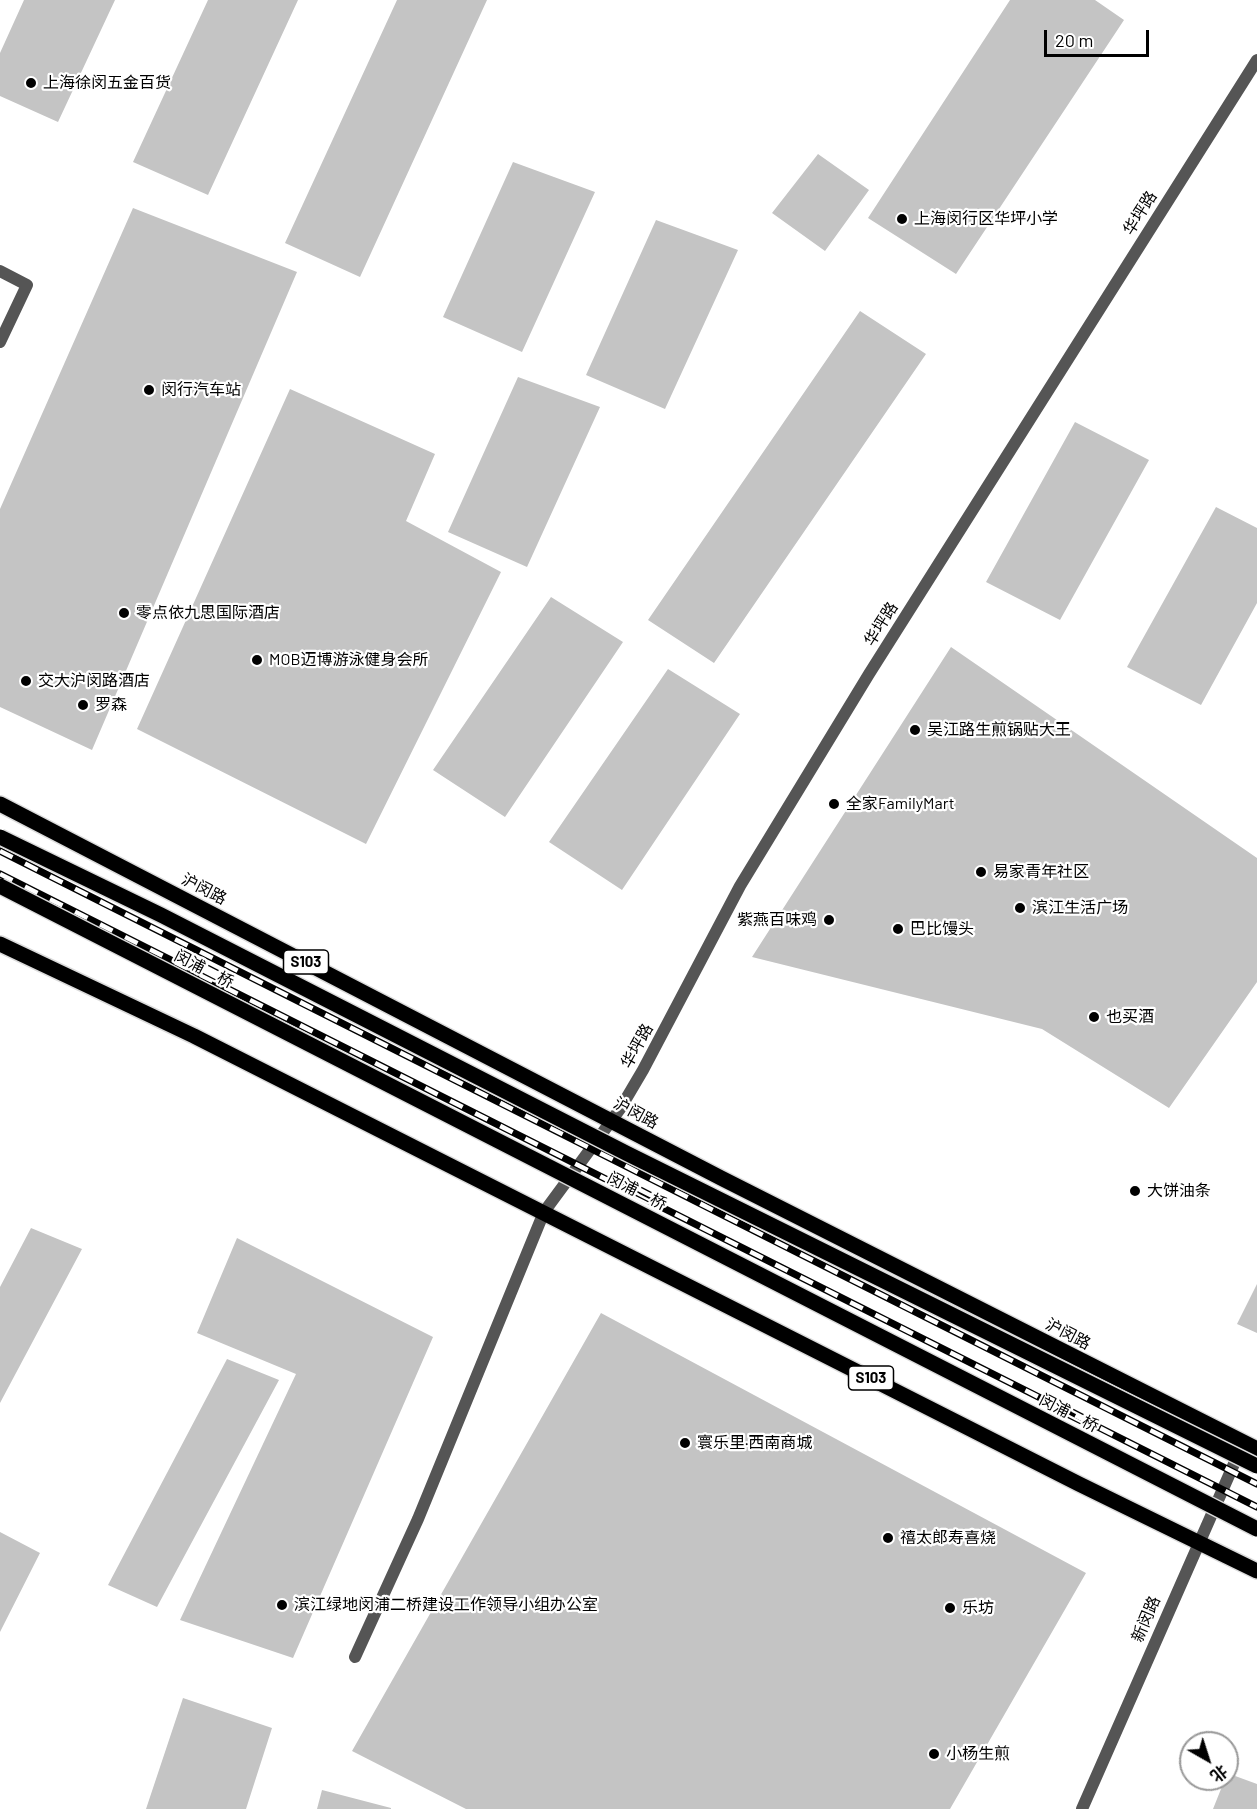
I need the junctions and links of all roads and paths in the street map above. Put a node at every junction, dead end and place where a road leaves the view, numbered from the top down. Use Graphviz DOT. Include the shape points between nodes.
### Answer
graph roads {
  1 [pos="1257,60"];
  2 [pos="0,271"];
  3 [pos="0,342"];
  4 [pos="0,804"];
  5 [pos="0,837"];
  6 [pos="0,886"];
  7 [pos="0,944"];
  8 [pos="612,1121"];
  9 [pos="544,1212"];
  10 [pos="1250,1446"];
  11 [pos="1257,1466"];
  12 [pos="1257,1529"];
  13 [pos="1198,1541"];
  14 [pos="1257,1571"];
  15 [pos="355,1657"];
  16 [pos="1082,1809"];
  1 -- 8 [label="street, 华坪路" via="740,886 644,1070"];
  2 -- 3 [label="street" via="27,285"];
  4 -- 8 [label="main road, 沪闵路 / S103"];
  5 -- 11 [label="main road, 闵浦二桥, bridge"];
  6 -- 12 [label="main road, 闵浦二桥, bridge"];
  7 -- 9 [label="main road, S103" via="194,1036"];
  8 -- 9 [label="street, 华坪路"];
  8 -- 10 [label="main road, 沪闵路 / S103"];
  9 -- 13 [label="main road, S103"];
  9 -- 15 [label="street, 华坪路" via="418,1519"];
  10 -- 13 [label="street, 新闵路"];
  13 -- 14 [label="main road, S103"];
  13 -- 16 [label="street, 新闵路"];
}
